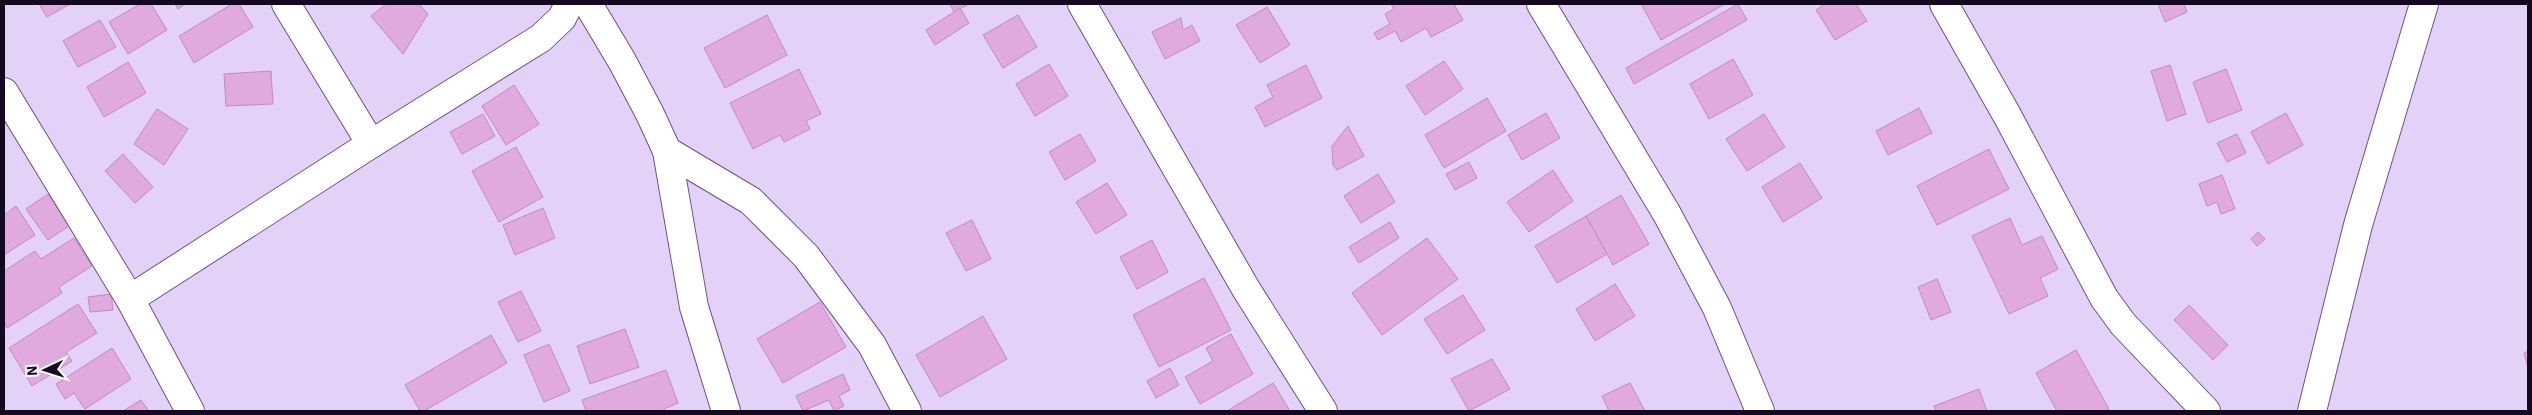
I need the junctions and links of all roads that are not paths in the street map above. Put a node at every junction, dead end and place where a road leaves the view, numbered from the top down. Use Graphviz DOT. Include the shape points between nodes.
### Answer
graph roads {
  1 [pos="286,4"];
  2 [pos="569,4"];
  3 [pos="588,4"];
  4 [pos="1082,4"];
  5 [pos="1541,4"];
  6 [pos="1944,4"];
  7 [pos="2418,8"];
  8 [pos="4,92"];
  9 [pos="371,144"];
  10 [pos="667,151"];
  11 [pos="130,299"];
  12 [pos="190,411"];
  13 [pos="726,411"];
  14 [pos="907,411"];
  15 [pos="1323,411"];
  16 [pos="1760,411"];
  17 [pos="2206,411"];
  18 [pos="2312,411"];
  1 -- 9 [label="street"];
  2 -- 9 [label="street" via="562,18 541,38"];
  3 -- 10 [label="street" via="622,61"];
  4 -- 15 [label="street" via="1246,289"];
  5 -- 16 [label="street" via="1667,214 1717,308"];
  6 -- 17 [label="street" via="2104,298 2123,324"];
  7 -- 18 [label="street" via="2358,225"];
  8 -- 11 [label="street"];
  9 -- 11 [label="street"];
  10 -- 13 [label="street" via="694,307"];
  10 -- 14 [label="street" via="751,201 806,256 872,345"];
  11 -- 12 [label="street"];
}
